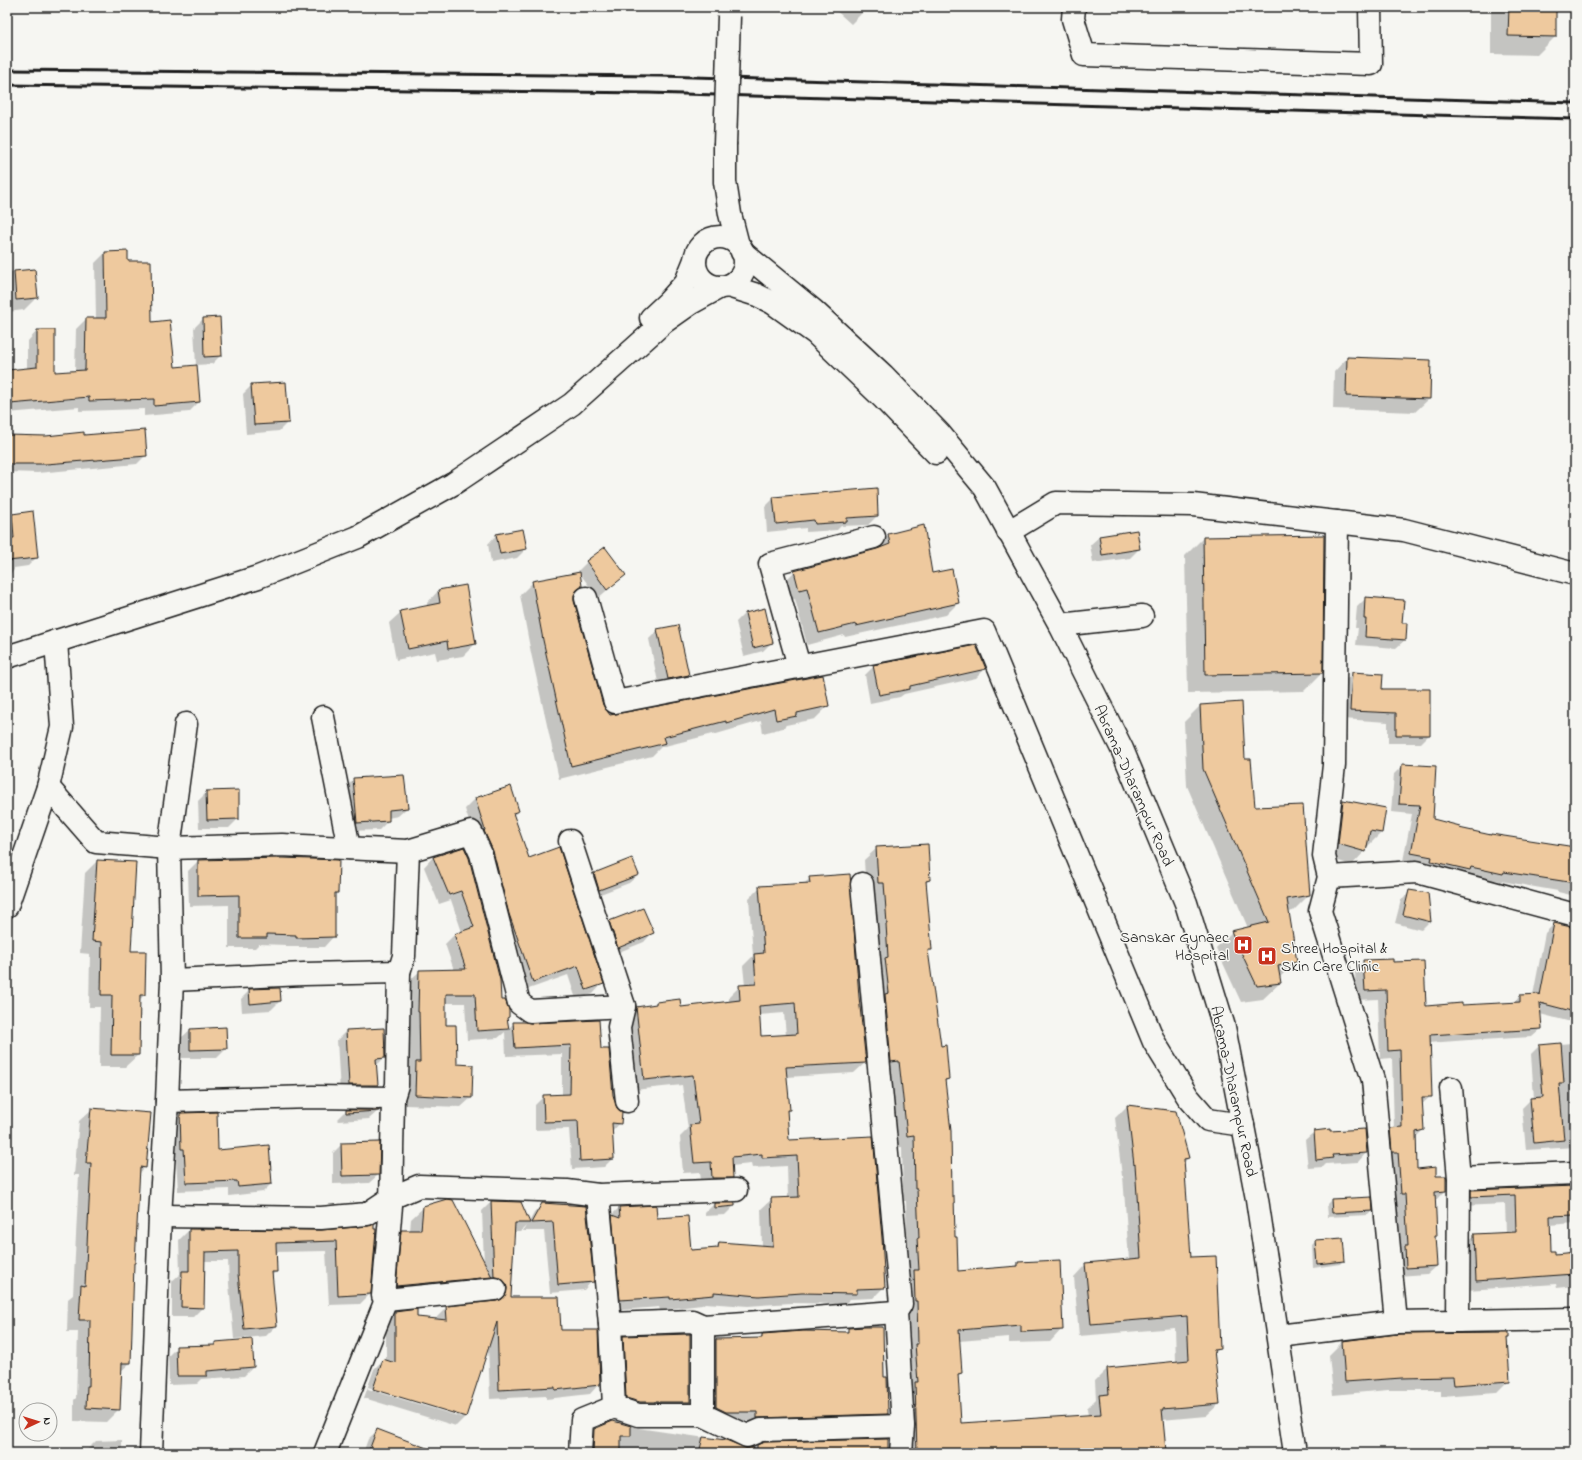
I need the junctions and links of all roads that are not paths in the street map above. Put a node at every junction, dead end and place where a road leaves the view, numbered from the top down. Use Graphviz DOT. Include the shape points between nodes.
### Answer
graph roads {
  1 [pos="1074,7"];
  2 [pos="1370,7"];
  3 [pos="729,11"];
  4 [pos="725,182"];
  5 [pos="708,240"];
  6 [pos="740,249"];
  7 [pos="695,260"];
  8 [pos="724,286"];
  9 [pos="494,456"];
  10 [pos="1337,522"];
  11 [pos="1008,532"];
  12 [pos="874,537"];
  13 [pos="1575,574"];
  14 [pos="586,598"];
  15 [pos="1142,616"];
  16 [pos="1060,626"];
  17 [pos="56,641"];
  18 [pos="7,657"];
  19 [pos="799,666"];
  20 [pos="323,717"];
  21 [pos="186,724"];
  22 [pos="48,787"];
  23 [pos="570,841"];
  24 [pos="169,848"];
  25 [pos="349,848"];
  26 [pos="408,851"];
  27 [pos="1329,877"];
  28 [pos="862,884"];
  29 [pos="7,906"];
  30 [pos="1575,916"];
  31 [pos="399,972"];
  32 [pos="172,980"];
  33 [pos="624,1006"];
  34 [pos="1451,1088"];
  35 [pos="393,1098"];
  36 [pos="168,1101"];
  37 [pos="627,1101"];
  38 [pos="1243,1125"];
  39 [pos="1575,1173"];
  40 [pos="1459,1178"];
  41 [pos="736,1190"];
  42 [pos="598,1195"];
  43 [pos="391,1198"];
  44 [pos="160,1216"];
  45 [pos="495,1289"];
  46 [pos="386,1300"];
  47 [pos="896,1312"];
  48 [pos="1575,1319"];
  49 [pos="1458,1321"];
  50 [pos="1396,1322"];
  51 [pos="610,1324"];
  52 [pos="703,1326"];
  53 [pos="1278,1336"];
  54 [pos="614,1407"];
  55 [pos="703,1415"];
  56 [pos="903,1426"];
  57 [pos="151,1453"];
  58 [pos="325,1453"];
  59 [pos="580,1453"];
  60 [pos="901,1453"];
  61 [pos="1295,1453"];
  1 -- 2 [label="street" via="1073,19 1084,55 1371,64"];
  3 -- 4 [label="street, bridge"];
  4 -- 5 [label="street"];
  4 -- 6 [label="street" via="730,214"];
  5 -- 6 [label="street" via="724,237 732,240"];
  5 -- 7 [label="street" via="701,245"];
  6 -- 8 [label="street" via="745,260 741,276 735,282"];
  6 -- 11 [label="street" via="814,311 883,375 940,434 985,488"];
  7 -- 8 [label="street" via="699,276 705,282 712,286"];
  7 -- 9 [label="street" via="686,282 668,302"];
  8 -- 9 [label="street" via="691,303 664,322 572,404"];
  8 -- 11 [label="street" via="757,295 774,303 815,333 931,446"];
  9 -- 17 [label="street" via="453,484 358,537 258,577"];
  10 -- 11 [label="street" via="1193,505 1056,503"];
  10 -- 13 [label="street" via="1404,530"];
  10 -- 27 [label="street" via="1334,765 1324,856"];
  11 -- 16 [label="street, Abrama-Dharampur Road"];
  12 -- 19 [label="street" via="770,564"];
  14 -- 19 [label="street" via="615,702"];
  15 -- 16 [label="street"];
  16 -- 38 [label="street, Abrama-Dharampur Road" via="1122,749 1186,902 1224,1027"];
  17 -- 18 [label="street"];
  17 -- 22 [label="street" via="62,727"];
  19 -- 38 [label="street" via="984,631 1154,1042 1188,1097 1208,1120"];
  20 -- 25 [label="street"];
  21 -- 24 [label="street"];
  22 -- 24 [label="street" via="96,842"];
  22 -- 29 [label="street"];
  23 -- 33 [label="street"];
  24 -- 25 [label="street" via="282,845"];
  24 -- 32 [label="street"];
  25 -- 26 [label="street"];
  26 -- 31 [label="street" via="404,956"];
  26 -- 33 [label="street" via="471,832 481,854 519,1003 530,1011"];
  27 -- 30 [label="street" via="1417,872"];
  27 -- 50 [label="street" via="1320,911 1373,1080"];
  28 -- 47 [label="street" via="901,1304"];
  31 -- 32 [label="street"];
  31 -- 35 [label="street" via="397,1085"];
  32 -- 36 [label="street"];
  33 -- 37 [label="street" via="619,1027"];
  34 -- 40 [label="street"];
  35 -- 36 [label="street" via="313,1097"];
  35 -- 43 [label="street"];
  36 -- 44 [label="street"];
  38 -- 53 [label="street, Abrama-Dharampur Road"];
  39 -- 40 [label="street"];
  40 -- 49 [label="street"];
  41 -- 42 [label="street"];
  42 -- 43 [label="street" via="567,1191 420,1186"];
  42 -- 51 [label="street"];
  43 -- 44 [label="street" via="367,1214 321,1218"];
  43 -- 46 [label="street" via="383,1296"];
  44 -- 57 [label="street"];
  45 -- 46 [label="street"];
  46 -- 58 [label="street"];
  47 -- 52 [label="street"];
  47 -- 56 [label="street"];
  48 -- 49 [label="street"];
  49 -- 50 [label="street"];
  50 -- 53 [label="street"];
  51 -- 52 [label="street" via="692,1321"];
  51 -- 54 [label="street"];
  52 -- 55 [label="street"];
  53 -- 61 [label="street, Abrama-Dharampur Road"];
  54 -- 55 [label="street" via="638,1415"];
  54 -- 59 [label="street" via="582,1420"];
  55 -- 56 [label="street" via="747,1436 761,1430"];
  56 -- 60 [label="street"];
}
